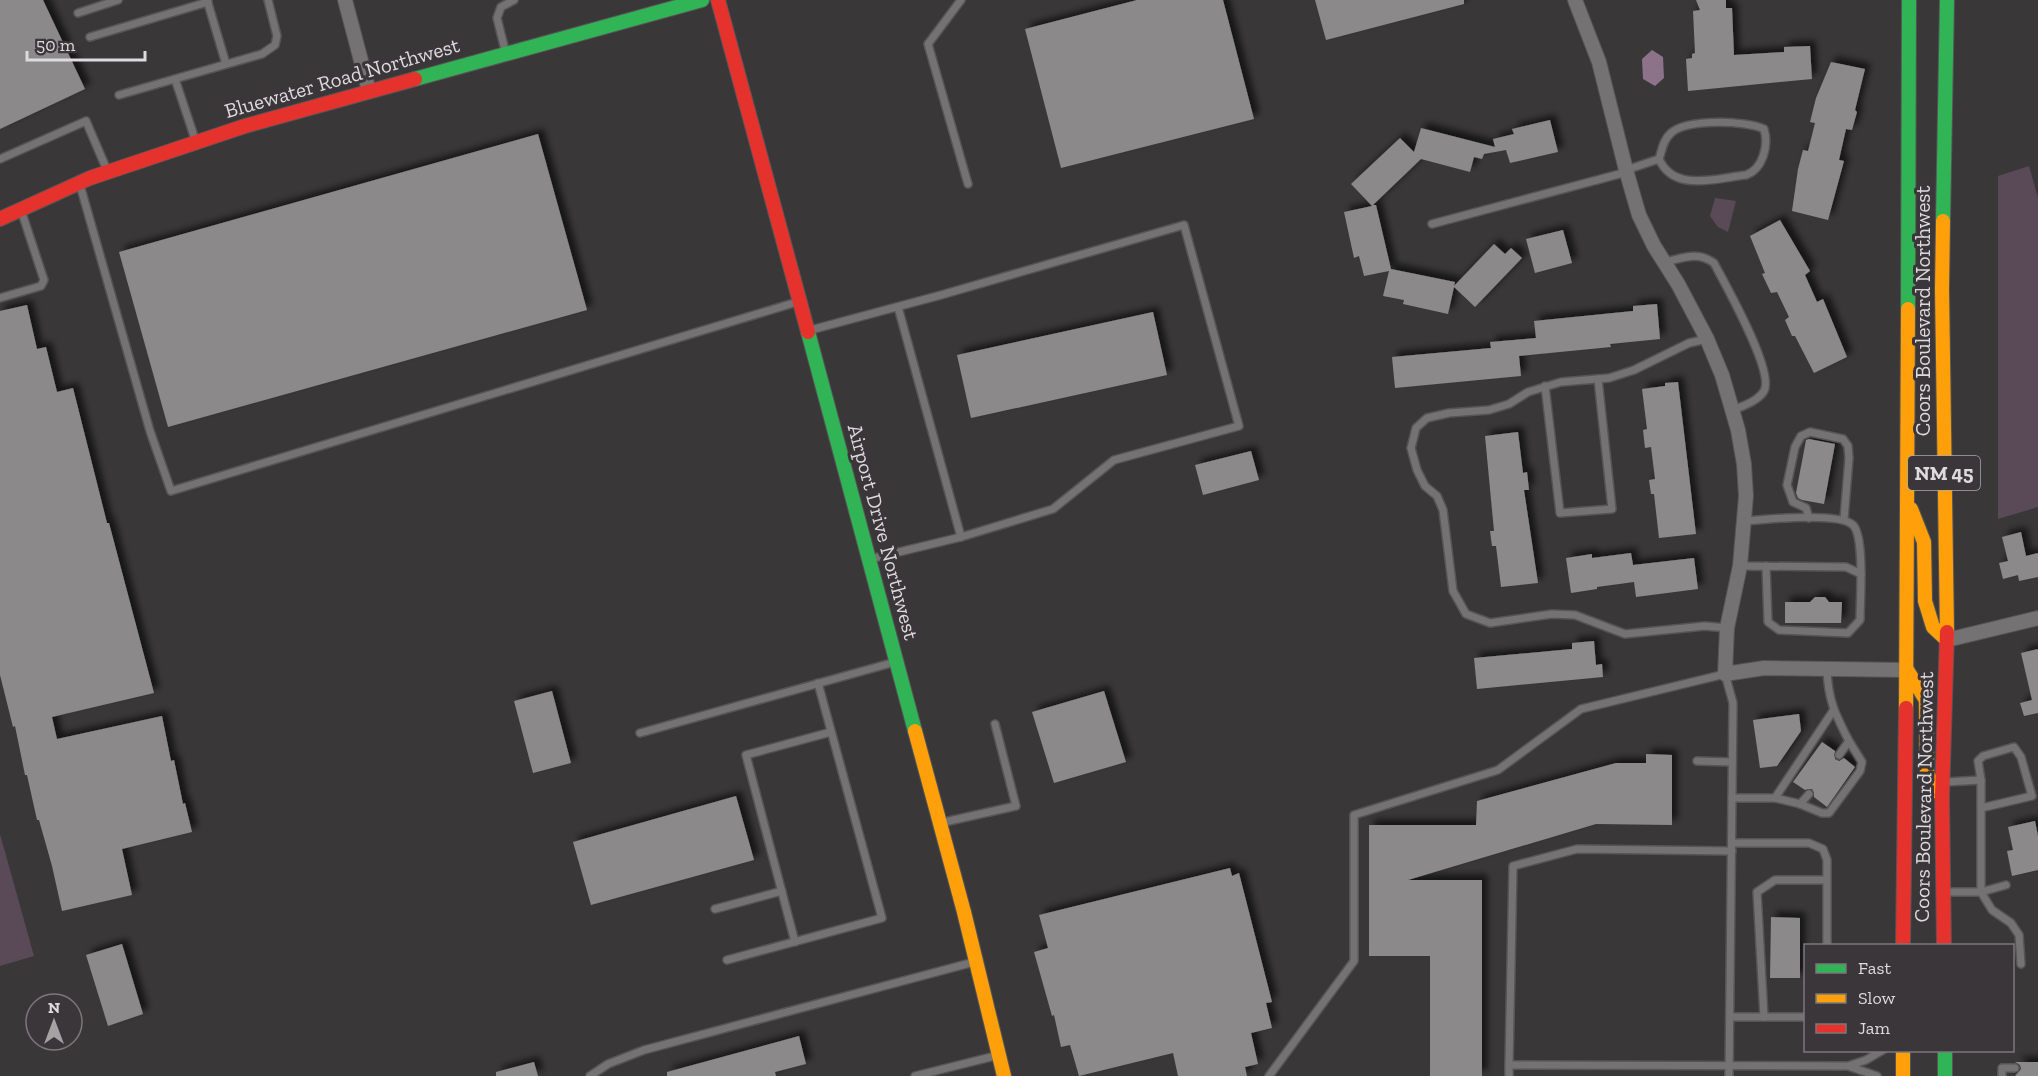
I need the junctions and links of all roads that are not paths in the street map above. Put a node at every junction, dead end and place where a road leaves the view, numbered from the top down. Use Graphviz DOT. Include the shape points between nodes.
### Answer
graph roads {
  1 [pos="118,0"];
  2 [pos="268,0"];
  3 [pos="345,0"];
  4 [pos="514,0"];
  5 [pos="702,0"];
  6 [pos="718,0"];
  7 [pos="961,0"];
  8 [pos="1575,0"];
  9 [pos="1909,0"];
  10 [pos="1947,0"];
  11 [pos="208,1"];
  12 [pos="78,13"];
  13 [pos="90,37"];
  14 [pos="506,54"];
  15 [pos="226,64"];
  16 [pos="175,79"];
  17 [pos="369,91"];
  18 [pos="119,95"];
  19 [pos="196,141"];
  20 [pos="0,159"];
  21 [pos="1659,159"];
  22 [pos="1626,171"];
  23 [pos="108,172"];
  24 [pos="80,183"];
  25 [pos="968,184"];
  26 [pos="21,209"];
  27 [pos="0,219"];
  28 [pos="1432,224"];
  29 [pos="1665,262"];
  30 [pos="0,298"];
  31 [pos="800,301"];
  32 [pos="898,307"];
  33 [pos="807,331"];
  34 [pos="1707,339"];
  35 [pos="1598,379"];
  36 [pos="1545,386"];
  37 [pos="1733,410"];
  38 [pos="1907,497"];
  39 [pos="1809,518"];
  40 [pos="1844,519"];
  41 [pos="1745,521"];
  42 [pos="961,537"];
  43 [pos="869,559"];
  44 [pos="1740,566"];
  45 [pos="1766,566"];
  46 [pos="1861,574"];
  47 [pos="2038,618"];
  48 [pos="1727,628"];
  49 [pos="1947,640"];
  50 [pos="897,662"];
  51 [pos="1827,669"];
  52 [pos="1906,670"];
  53 [pos="1725,674"];
  54 [pos="818,683"];
  55 [pos="1833,711"];
  56 [pos="995,724"];
  57 [pos="831,732"];
  58 [pos="640,733"];
  59 [pos="1849,741"];
  60 [pos="1839,754"];
  61 [pos="1697,760"];
  62 [pos="1732,762"];
  63 [pos="1981,780"];
  64 [pos="1943,782"];
  65 [pos="1809,794"];
  66 [pos="1942,797"];
  67 [pos="1732,798"];
  68 [pos="1775,798"];
  69 [pos="1800,804"];
  70 [pos="1981,808"];
  71 [pos="940,823"];
  72 [pos="1731,843"];
  73 [pos="1731,851"];
  74 [pos="1827,880"];
  75 [pos="2006,885"];
  76 [pos="782,891"];
  77 [pos="1943,892"];
  78 [pos="1981,892"];
  79 [pos="715,909"];
  80 [pos="795,942"];
  81 [pos="1827,944"];
  82 [pos="1903,944"];
  83 [pos="1944,944"];
  84 [pos="726,960"];
  85 [pos="976,961"];
  86 [pos="2021,964"];
  87 [pos="1730,1017"];
  88 [pos="1764,1017"];
  89 [pos="1804,1017"];
  90 [pos="1880,1052"];
  91 [pos="1902,1052"];
  92 [pos="1945,1052"];
  93 [pos="999,1055"];
  94 [pos="1729,1064"];
  95 [pos="1509,1065"];
  96 [pos="1848,1066"];
  97 [pos="2015,1068"];
  98 [pos="590,1076"];
  99 [pos="915,1076"];
  100 [pos="1004,1076"];
  101 [pos="1269,1076"];
  102 [pos="1509,1076"];
  103 [pos="1729,1076"];
  104 [pos="1877,1076"];
  105 [pos="1903,1076"];
  106 [pos="1945,1076"];
  107 [pos="2002,1076"];
  1 -- 12 [label="lane"];
  2 -- 15 [label="lane" via="277,36 275,45 262,54"];
  3 -- 17 [label="street"];
  4 -- 14 [label="lane" via="501,7 497,18"];
  5 -- 14 [label="main road, Bluewater Road Northwest"];
  6 -- 31 [label="main road, Airport Drive Northwest"];
  7 -- 25 [label="lane" via="928,44"];
  8 -- 22 [label="street" via="1599,62"];
  9 -- 38 [label="main road, Coors Boulevard Northwest / NM 45"];
  10 -- 49 [label="main road, Coors Boulevard Northwest / NM 45" via="1942,289"];
  11 -- 13 [label="lane"];
  11 -- 15 [label="lane"];
  14 -- 17 [label="main road, Bluewater Road Northwest"];
  15 -- 16 [label="lane"];
  16 -- 18 [label="lane"];
  16 -- 19 [label="lane"];
  17 -- 19 [label="main road, Bluewater Road Northwest"];
  19 -- 23 [label="main road, Bluewater Road Northwest"];
  20 -- 23 [label="lane" via="86,121"];
  21 -- 21 [label="lane" via="1665,139 1673,131 1704,123 1753,124 1764,129 1766,136 1760,164 1755,172 1746,175 1688,181 1670,175"];
  21 -- 22 [label="lane"];
  22 -- 28 [label="lane"];
  22 -- 29 [label="street" via="1639,215"];
  23 -- 24 [label="main road, Bluewater Road Northwest"];
  24 -- 26 [label="main road, Bluewater Road Northwest"];
  24 -- 31 [label="lane" via="150,431 171,491"];
  26 -- 27 [label="main road, Bluewater Road Northwest"];
  26 -- 30 [label="lane" via="44,279 41,286"];
  29 -- 34 [label="street"];
  29 -- 37 [label="lane" via="1706,257 1714,263 1743,320 1767,375 1765,390 1757,399"];
  31 -- 33 [label="main road, Airport Drive Northwest"];
  32 -- 33 [label="lane"];
  32 -- 42 [label="lane"];
  32 -- 42 [label="lane" via="1184,225 1239,426 1114,460 1053,509"];
  33 -- 43 [label="main road, Airport Drive Northwest"];
  34 -- 35 [label="lane" via="1689,343 1634,370"];
  34 -- 37 [label="street"];
  35 -- 36 [label="lane"];
  35 -- 36 [label="lane" via="1612,509 1560,513"];
  36 -- 48 [label="lane" via="1489,410 1427,418 1416,428 1411,448 1425,486 1437,496 1443,510 1453,591 1466,614 1490,622 1575,615 1625,634 1705,626"];
  37 -- 41 [label="street" via="1744,464"];
  38 -- 49 [label="main road" via="1924,542 1925,601 1934,627"];
  38 -- 52 [label="main road, Coors Boulevard Northwest / NM 45"];
  39 -- 40 [label="lane"];
  39 -- 40 [label="lane" via="1806,508 1793,502 1787,485 1795,447 1801,436 1810,432 1843,439 1848,446"];
  39 -- 41 [label="lane"];
  40 -- 46 [label="lane" via="1858,534"];
  41 -- 44 [label="street"];
  42 -- 43 [label="lane"];
  43 -- 50 [label="main road, Airport Drive Northwest"];
  44 -- 45 [label="lane"];
  44 -- 48 [label="street"];
  45 -- 46 [label="lane" via="1846,567"];
  45 -- 46 [label="lane" via="1768,622 1779,630 1848,633 1860,620"];
  47 -- 49 [label="street"];
  48 -- 53 [label="street"];
  49 -- 64 [label="main road, Coors Boulevard Northwest / NM 45"];
  50 -- 54 [label="lane"];
  50 -- 71 [label="main road, Airport Drive Northwest"];
  51 -- 52 [label="street"];
  51 -- 53 [label="street" via="1764,668"];
  51 -- 55 [label="lane"];
  52 -- 66 [label="main road" via="1926,700 1927,774"];
  52 -- 82 [label="main road, Coors Boulevard Northwest / NM 45"];
  53 -- 62 [label="lane" via="1733,703"];
  53 -- 101 [label="lane" via="1581,710 1498,770 1354,814 1354,961"];
  54 -- 57 [label="lane"];
  54 -- 58 [label="lane"];
  55 -- 59 [label="lane"];
  55 -- 68 [label="lane"];
  56 -- 71 [label="lane" via="1016,806"];
  57 -- 76 [label="lane" via="746,754"];
  57 -- 80 [label="lane" via="882,918"];
  59 -- 60 [label="lane"];
  59 -- 69 [label="lane" via="1862,762 1860,771 1829,813"];
  61 -- 62 [label="lane"];
  62 -- 67 [label="lane"];
  63 -- 64 [label="lane"];
  63 -- 70 [label="lane"];
  63 -- 70 [label="lane" via="1978,761 1983,756 2014,747 2021,757 2032,796"];
  64 -- 66 [label="main road, Coors Boulevard Northwest / NM 45"];
  65 -- 69 [label="lane"];
  66 -- 77 [label="main road, Coors Boulevard Northwest / NM 45"];
  67 -- 68 [label="lane"];
  67 -- 72 [label="lane"];
  68 -- 69 [label="lane"];
  70 -- 78 [label="lane"];
  71 -- 85 [label="main road, Airport Drive Northwest"];
  72 -- 73 [label="lane"];
  72 -- 74 [label="lane" via="1809,843 1823,849"];
  73 -- 87 [label="lane"];
  73 -- 95 [label="lane" via="1577,849 1514,866"];
  74 -- 81 [label="lane"];
  74 -- 88 [label="lane" via="1775,880 1757,892"];
  75 -- 78 [label="lane"];
  76 -- 79 [label="lane"];
  76 -- 80 [label="lane"];
  77 -- 78 [label="lane"];
  77 -- 83 [label="main road, Coors Boulevard Northwest / NM 45"];
  78 -- 86 [label="lane" via="1992,910 2011,923 2019,935"];
  80 -- 84 [label="lane"];
  85 -- 93 [label="main road, Airport Drive Northwest"];
  85 -- 98 [label="lane" via="644,1050 608,1064"];
  87 -- 88 [label="lane"];
  87 -- 94 [label="lane"];
  88 -- 89 [label="lane"];
  90 -- 96 [label="lane"];
  91 -- 105 [label="main road"];
  92 -- 106 [label="main road"];
  93 -- 99 [label="lane"];
  93 -- 100 [label="main road, Airport Drive Northwest"];
  94 -- 95 [label="lane"];
  94 -- 96 [label="lane"];
  94 -- 103 [label="lane"];
  95 -- 102 [label="lane"];
  96 -- 104 [label="lane"];
  97 -- 107 [label="lane" via="2002,1068"];
}
